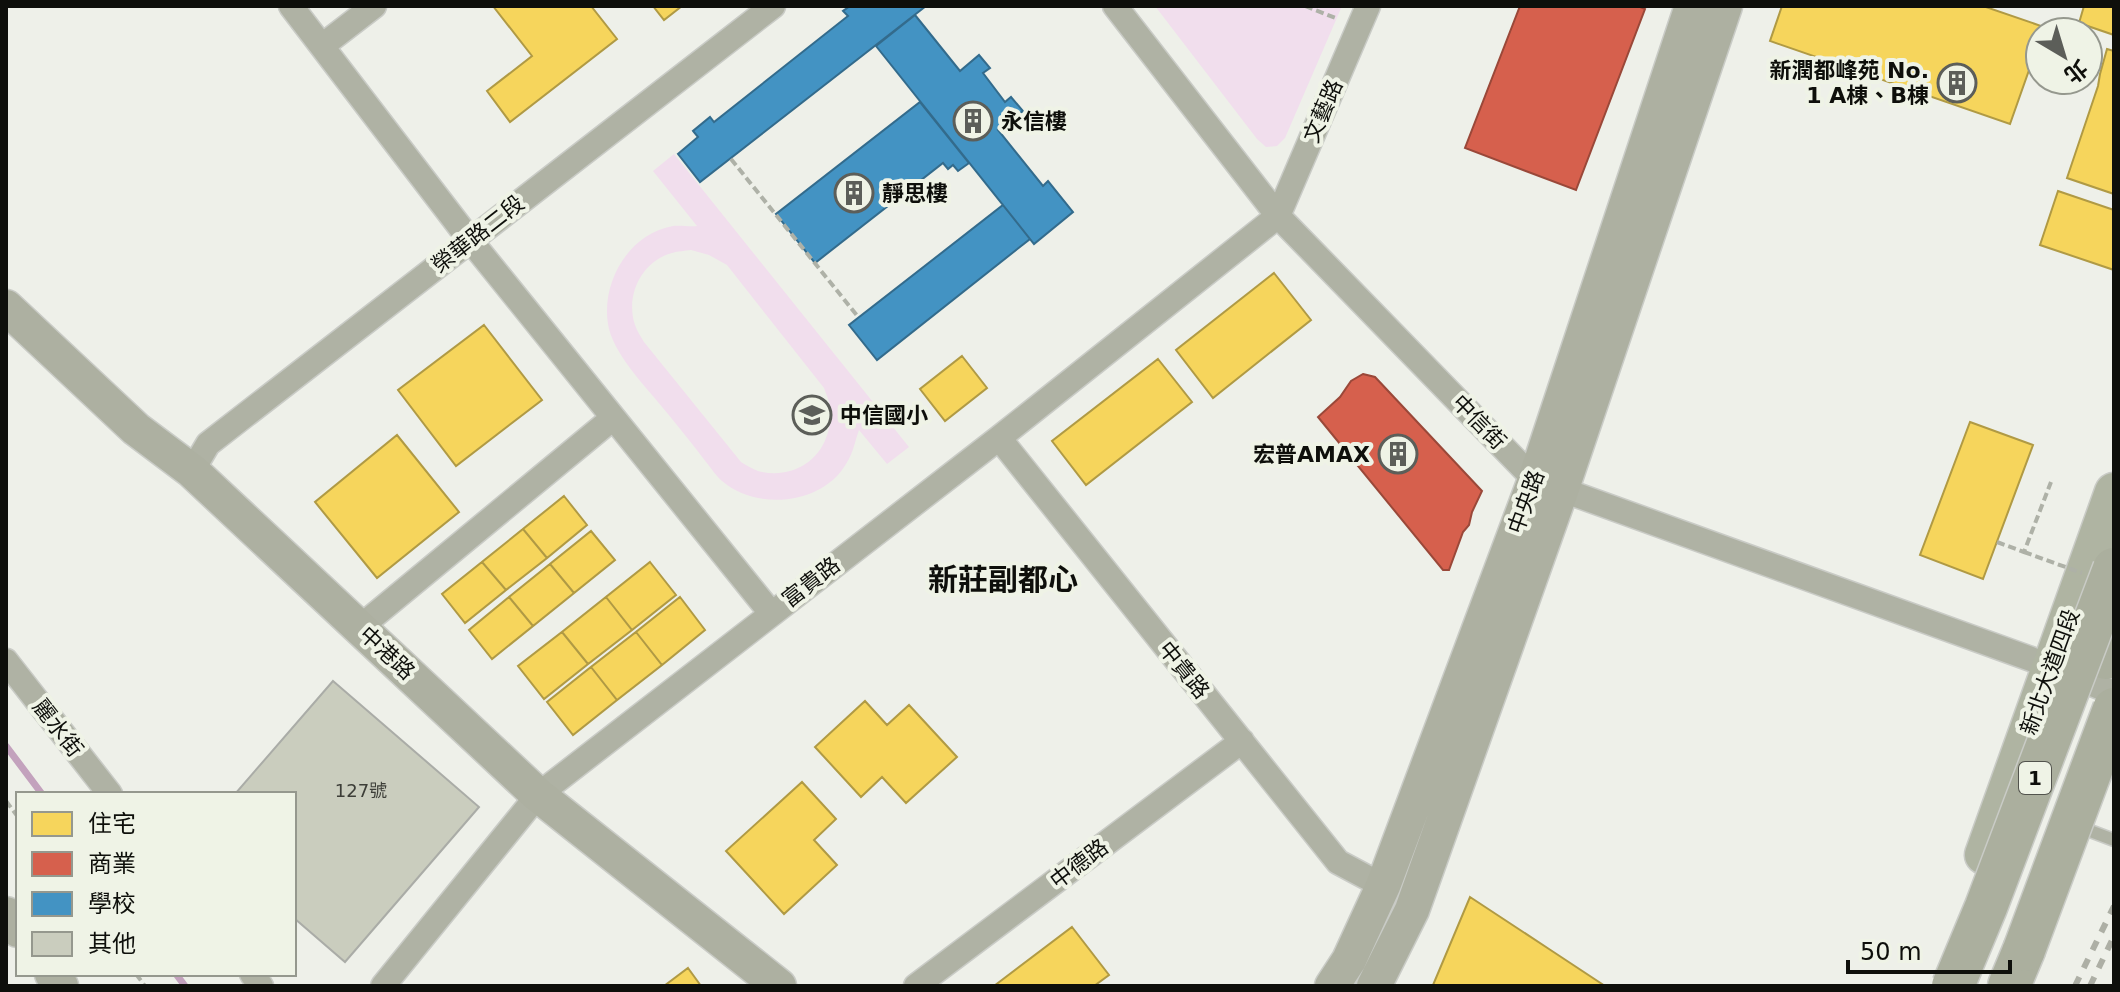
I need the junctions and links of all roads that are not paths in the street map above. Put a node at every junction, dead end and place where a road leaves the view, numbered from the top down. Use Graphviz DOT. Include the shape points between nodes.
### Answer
graph roads {
  1 [pos="291,6"];
  2 [pos="374,6"];
  3 [pos="773,6"];
  4 [pos="1115,6"];
  5 [pos="1368,6"];
  6 [pos="1692,6"];
  7 [pos="1725,6"];
  8 [pos="322,46"];
  9 [pos="1278,216"];
  10 [pos="470,240"];
  11 [pos="6,307"];
  12 [pos="613,418"];
  13 [pos="999,438"];
  14 [pos="192,471"];
  15 [pos="1548,485"];
  16 [pos="2114,492"];
  17 [pos="2099,571"];
  18 [pos="771,613"];
  19 [pos="359,628"];
  20 [pos="2114,629"];
  21 [pos="6,661"];
  22 [pos="2051,668"];
  23 [pos="2114,693"];
  24 [pos="2114,709"];
  25 [pos="1242,741"];
  26 [pos="2107,755"];
  27 [pos="108,792"];
  28 [pos="538,795"];
  29 [pos="2077,826"];
  30 [pos="2114,840"];
  31 [pos="1383,886"];
  32 [pos="1971,893"];
  33 [pos="2046,913"];
  34 [pos="383,986"];
  35 [pos="779,986"];
  36 [pos="916,986"];
  37 [pos="1332,986"];
  38 [pos="1374,986"];
  39 [pos="1936,986"];
  40 [pos="1953,986"];
  41 [pos="1980,986"];
  42 [pos="2009,986"];
  43 [pos="2019,986"];
  1 -- 8 [label="street"];
  2 -- 8 [label="street"];
  3 -- 10 [label="street, 榮華路二段"];
  4 -- 9 [label="street, 中信街"];
  5 -- 9 [label="street, 文藝路"];
  6 -- 15 [label="street, 中央路"];
  7 -- 15 [label="street, 中央路"];
  8 -- 10 [label="street"];
  9 -- 13 [label="street, 富貴路"];
  9 -- 15 [label="street, 中信街"];
  10 -- 12 [label="street"];
  10 -- 14 [label="street, 榮華路二段" via="208,444"];
  11 -- 14 [label="street, 中港路" via="136,429"];
  12 -- 18 [label="street"];
  12 -- 19 [label="street"];
  13 -- 18 [label="street, 富貴路"];
  13 -- 25 [label="street, 中貴路"];
  14 -- 19 [label="street, 中港路"];
  15 -- 22 [label="street, 中信街"];
  15 -- 31 [label="street, 中央路"];
  15 -- 38 [label="street, 中央路" via="1412,910"];
  16 -- 22 [label="main road, 新北大道四段 / 1"];
  17 -- 40 [label="highway, 1, bridge" via="1986,907"];
  18 -- 28 [label="street, 富貴路"];
  19 -- 28 [label="street, 中港路"];
  20 -- 41 [label="highway"];
  21 -- 27 [label="street, 麗水街"];
  22 -- 23 [label="street, 中信街"];
  22 -- 32 [label="main road, 新北大道四段 / 1"];
  23 -- 26 [label="main road"];
  24 -- 42 [label="highway, 1, bridge"];
  25 -- 31 [label="street, 中貴路" via="1338,862"];
  25 -- 36 [label="street, 中德路"];
  26 -- 29 [label="main road"];
  28 -- 34 [label="street, 富貴路"];
  28 -- 35 [label="street, 中港路"];
  29 -- 30 [label="lane"];
  29 -- 33 [label="main road"];
  31 -- 37 [label="street, 中央路"];
  32 -- 33 [label="main road" via="1988,881 2009,883"];
  32 -- 39 [label="main road, 新北大道四段 / 1"];
  33 -- 43 [label="main road"];
}
